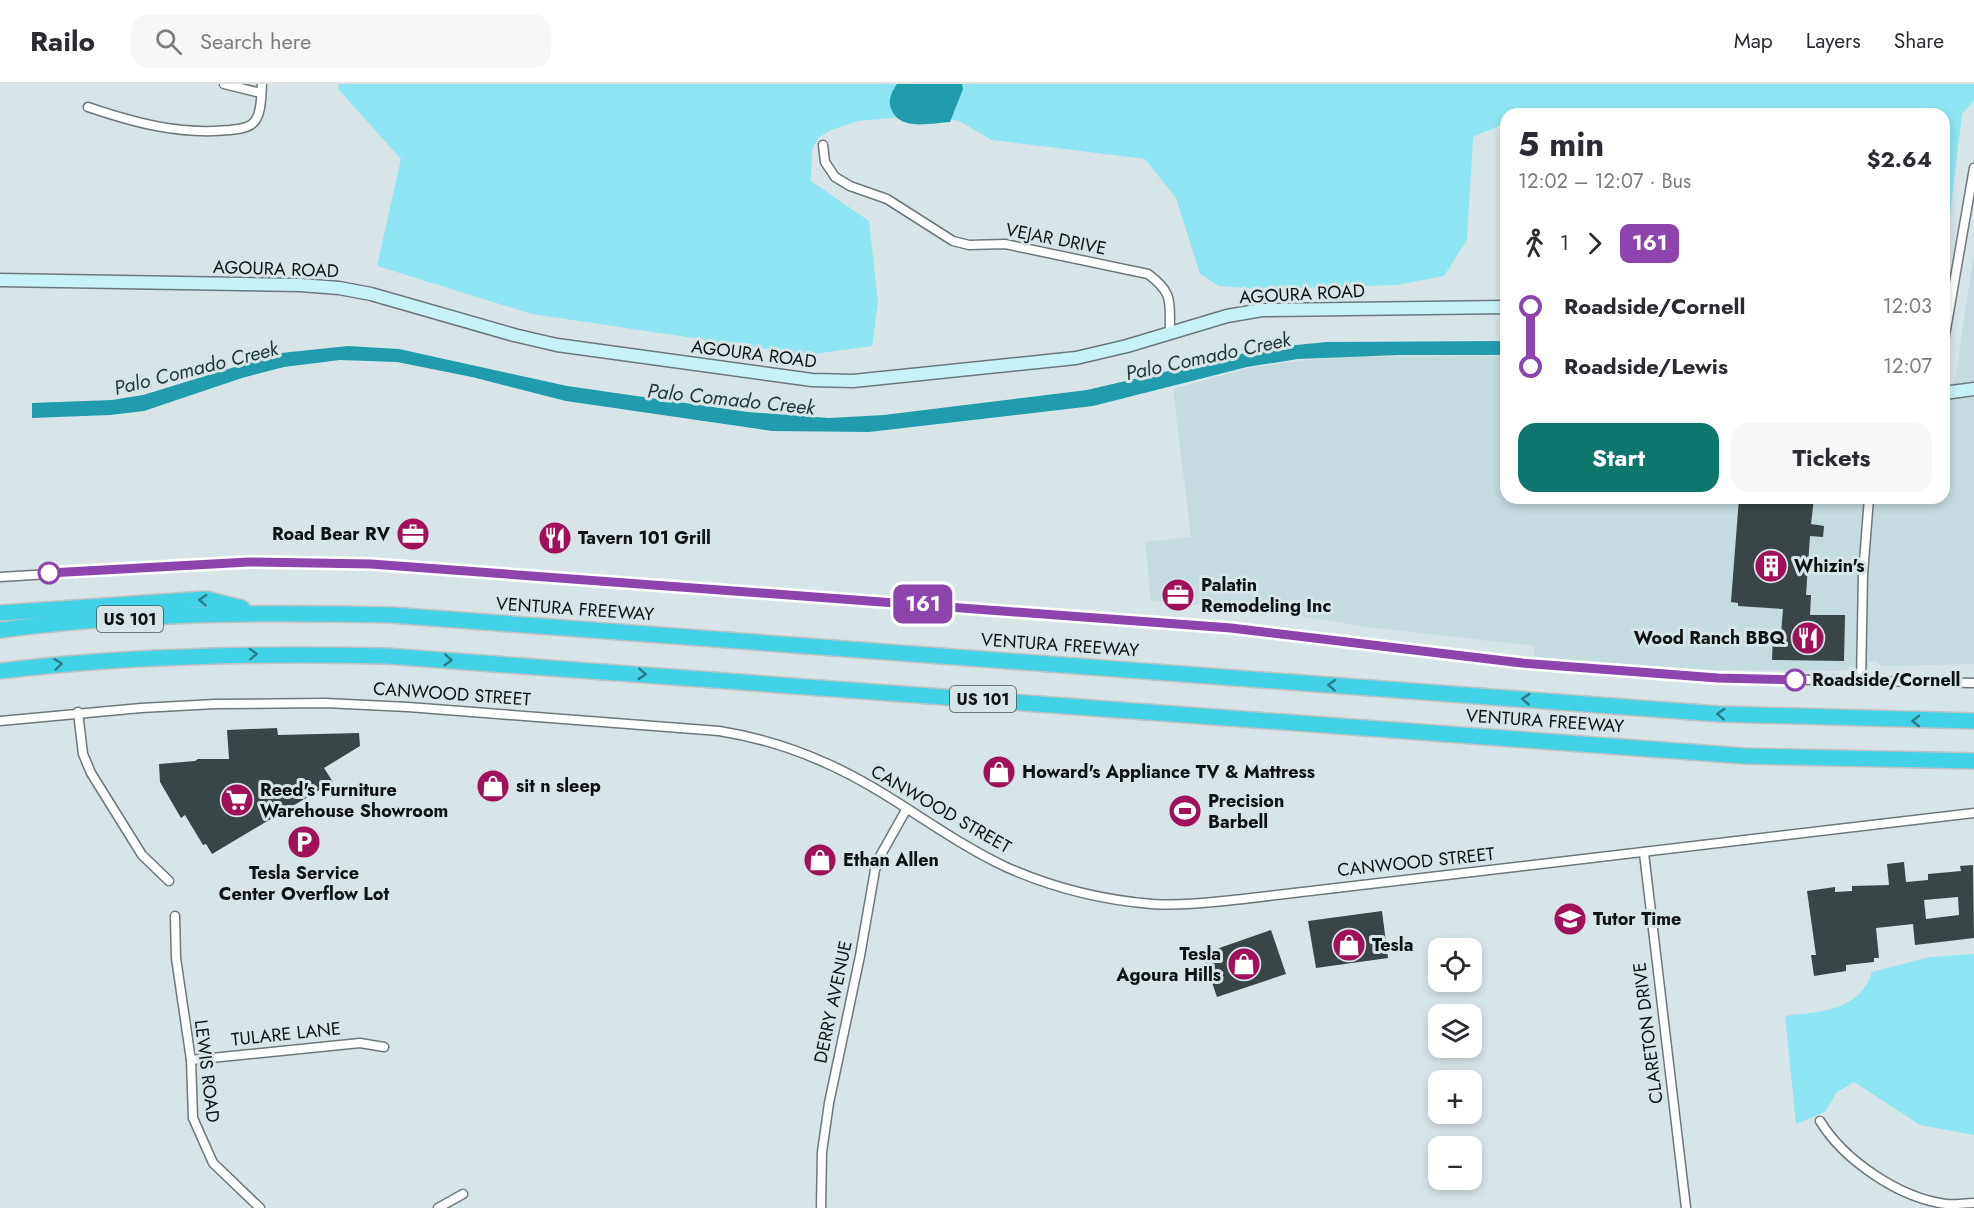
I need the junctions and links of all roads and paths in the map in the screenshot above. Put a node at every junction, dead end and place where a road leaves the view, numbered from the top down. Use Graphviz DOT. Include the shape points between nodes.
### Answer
graph roads {
  1 [pos="224,84"];
  2 [pos="262,89"];
  3 [pos="88,107"];
  4 [pos="823,145"];
  5 [pos="1974,168"];
  6 [pos="0,280"];
  7 [pos="1950,306"];
  8 [pos="1500,307"];
  9 [pos="1170,333"];
  10 [pos="1974,389"];
  11 [pos="1950,392"];
  12 [pos="1869,504"];
  13 [pos="0,577"];
  14 [pos="260,612"];
  15 [pos="0,614"];
  16 [pos="0,630"];
  17 [pos="0,671"];
  18 [pos="1861,681"];
  19 [pos="1974,683"];
  20 [pos="78,712"];
  21 [pos="0,721"];
  22 [pos="1974,721"];
  23 [pos="1972,761"];
  24 [pos="906,810"];
  25 [pos="1974,813"];
  26 [pos="1644,853"];
  27 [pos="169,881"];
  28 [pos="175,916"];
  29 [pos="384,1047"];
  30 [pos="191,1060"];
  31 [pos="1820,1121"];
  32 [pos="463,1194"];
  33 [pos="1974,1203"];
  34 [pos="260,1208"];
  35 [pos="438,1208"];
  36 [pos="821,1208"];
  37 [pos="1686,1208"];
  1 -- 2 [label="street"];
  2 -- 3 [label="street" via="253,124 215,131 158,127"];
  4 -- 9 [label="street, VEJAR DRIVE" via="825,162 835,177 887,199 953,241 969,245 1005,244 1148,274 1170,298"];
  5 -- 7 [label="street"];
  6 -- 9 [label="main road, AGOURA ROAD" via="339,288 557,345 812,380 853,381 1076,358"];
  8 -- 9 [label="main road, AGOURA ROAD" via="1262,310"];
  10 -- 11 [label="main road"];
  12 -- 18 [label="street"];
  13 -- 18 [label="street" via="249,562 371,564 1231,628 1534,664 1718,678"];
  14 -- 15 [label="highway, one-way" via="206,599"];
  14 -- 16 [label="highway, VENTURA FREEWAY / US 101"];
  22 -- 14 [label="highway, VENTURA FREEWAY / US 101, one-way" via="1719,714 391,615"];
  17 -- 23 [label="highway, VENTURA FREEWAY / US 101, one-way" via="178,656 386,656 1745,756"];
  18 -- 19 [label="street"];
  20 -- 21 [label="street, CANWOOD STREET"];
  20 -- 24 [label="street, CANWOOD STREET" via="325,703 719,730 774,743 829,764"];
  20 -- 27 [label="street" via="83,754 91,773 142,855"];
  24 -- 26 [label="street, CANWOOD STREET" via="979,853 1042,881 1093,895 1152,904 1243,899"];
  24 -- 36 [label="street, DERRY AVENUE" via="875,870 829,1103 822,1152"];
  25 -- 26 [label="street, CANWOOD STREET"];
  26 -- 37 [label="street, CLARETON DRIVE"];
  28 -- 30 [label="street, LEWIS ROAD" via="177,969"];
  29 -- 30 [label="street, TULARE LANE" via="360,1043"];
  30 -- 34 [label="street, LEWIS ROAD" via="193,1118 204,1146 220,1172"];
  31 -- 33 [label="street" via="1852,1156 1876,1176 1905,1192 1946,1204"];
  32 -- 35 [label="street"];
}
